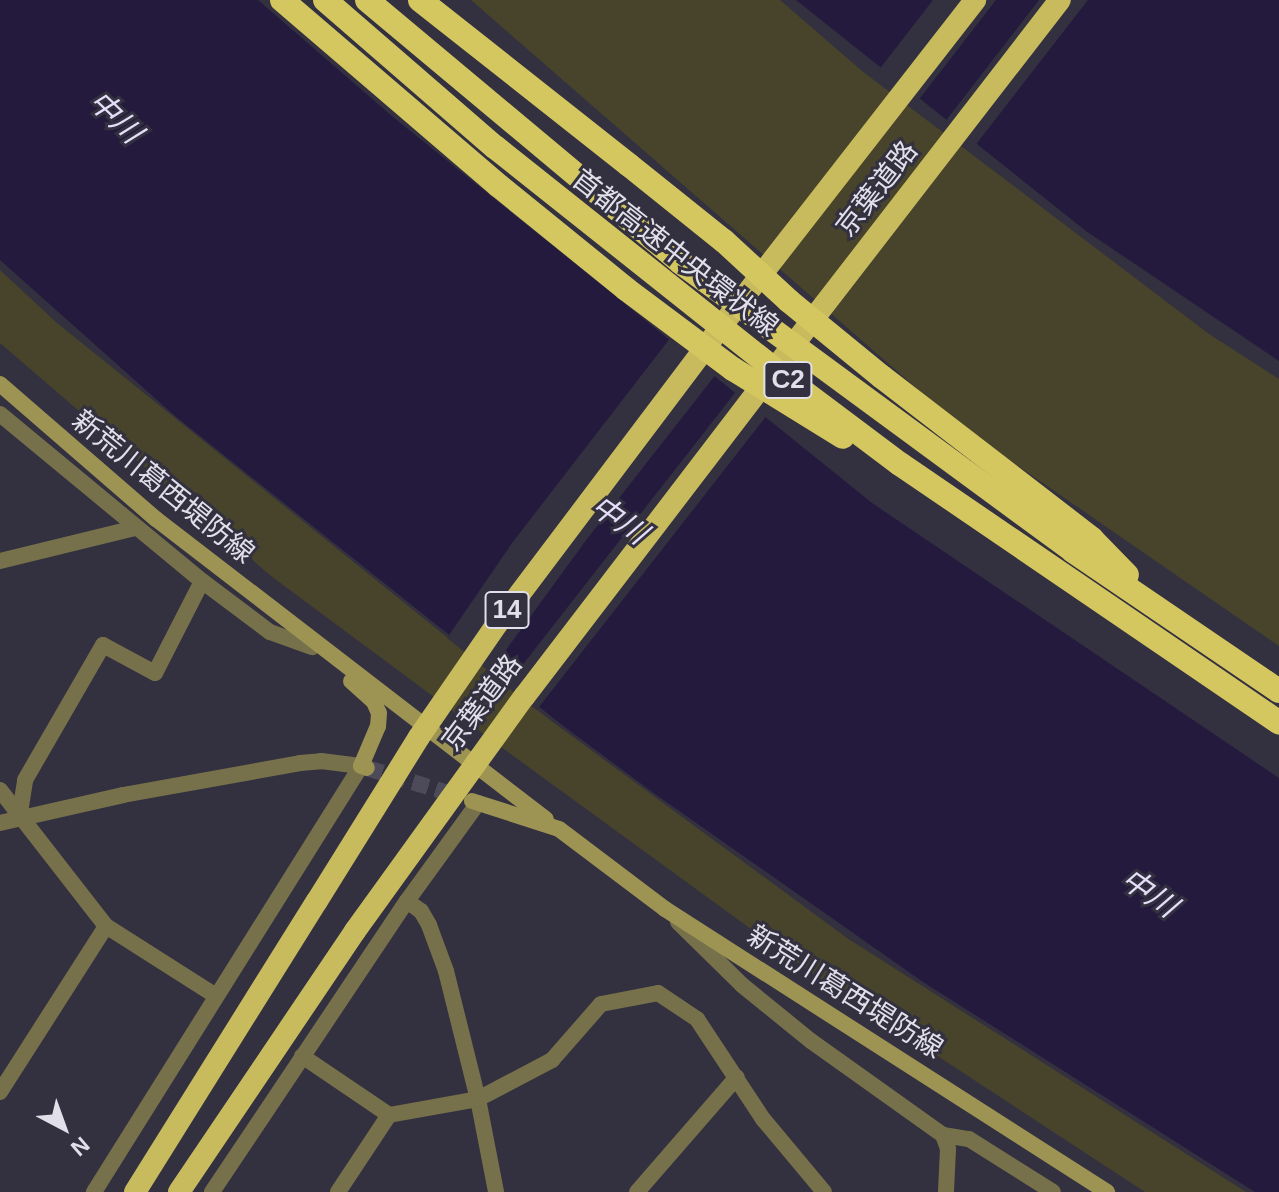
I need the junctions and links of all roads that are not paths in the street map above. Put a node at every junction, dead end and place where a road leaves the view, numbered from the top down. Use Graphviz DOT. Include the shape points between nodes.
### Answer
graph roads {
  1 [pos="282,0"];
  2 [pos="325,0"];
  3 [pos="367,0"];
  4 [pos="420,0"];
  5 [pos="975,0"];
  6 [pos="1060,0"];
  7 [pos="0,384"];
  8 [pos="0,414"];
  9 [pos="900,464"];
  10 [pos="135,528"];
  11 [pos="0,561"];
  12 [pos="202,581"];
  13 [pos="1171,619"];
  14 [pos="296,627"];
  15 [pos="312,647"];
  16 [pos="1279,691"];
  17 [pos="1279,723"];
  18 [pos="364,767"];
  19 [pos="0,790"];
  20 [pos="475,802"];
  21 [pos="19,819"];
  22 [pos="0,823"];
  23 [pos="559,829"];
  24 [pos="407,901"];
  25 [pos="665,909"];
  26 [pos="106,926"];
  27 [pos="216,996"];
  28 [pos="302,1056"];
  29 [pos="737,1077"];
  30 [pos="0,1092"];
  31 [pos="478,1099"];
  32 [pos="389,1115"];
  33 [pos="943,1135"];
  34 [pos="94,1192"];
  35 [pos="135,1192"];
  36 [pos="179,1192"];
  37 [pos="212,1192"];
  38 [pos="338,1192"];
  39 [pos="496,1192"];
  40 [pos="639,1192"];
  41 [pos="824,1192"];
  42 [pos="946,1192"];
  43 [pos="1053,1192"];
  44 [pos="1107,1192"];
  1 -- 9 [label="highway, bridge" via="638,298 819,424"];
  2 -- 9 [label="highway, 首都高速中央環状線 / C2, bridge" via="653,276"];
  3 -- 13 [label="highway, 首都高速中央環状線 / C2, bridge" via="680,262 917,440"];
  4 -- 13 [label="highway, bridge" via="724,241 882,377 1092,539"];
  5 -- 35 [label="highway, 京葉道路 / 14, bridge" via="497,624 419,737"];
  6 -- 36 [label="highway, 京葉道路 / 14, bridge" via="505,721"];
  7 -- 14 [label="main road, 新荒川葛西堤防線" via="156,519"];
  8 -- 10 [label="street"];
  9 -- 17 [label="highway, 首都高速中央環状線 / C2, bridge"];
  10 -- 11 [label="street"];
  10 -- 12 [label="street"];
  12 -- 15 [label="street" via="270,632"];
  12 -- 21 [label="street" via="155,673 103,645 25,780"];
  13 -- 16 [label="highway, 首都高速中央環状線 / C2, bridge"];
  14 -- 15 [label="main road, 新荒川葛西堤防線"];
  14 -- 23 [label="main road, 新荒川葛西堤防線"];
  15 -- 18 [label="main road, 新荒川葛西堤防線" via="374,702 379,720"];
  18 -- 21 [label="street" via="300,763"];
  18 -- 27 [label="street"];
  19 -- 21 [label="street"];
  20 -- 23 [label="main road, 新荒川葛西堤防線"];
  20 -- 24 [label="street"];
  21 -- 22 [label="street"];
  21 -- 26 [label="street"];
  23 -- 25 [label="main road, 新荒川葛西堤防線"];
  24 -- 28 [label="street"];
  24 -- 31 [label="street" via="429,925 446,971"];
  25 -- 33 [label="street" via="788,1023"];
  25 -- 44 [label="main road, 新荒川葛西堤防線"];
  26 -- 27 [label="street"];
  26 -- 30 [label="street"];
  27 -- 34 [label="street"];
  28 -- 32 [label="street"];
  28 -- 37 [label="street"];
  29 -- 31 [label="street" via="697,1019 658,993 601,1004 552,1060"];
  29 -- 40 [label="street"];
  29 -- 41 [label="street" via="763,1119"];
  31 -- 32 [label="street"];
  31 -- 39 [label="street"];
  32 -- 38 [label="street"];
  33 -- 42 [label="street" via="949,1159"];
  33 -- 43 [label="street" via="969,1139"];
}
